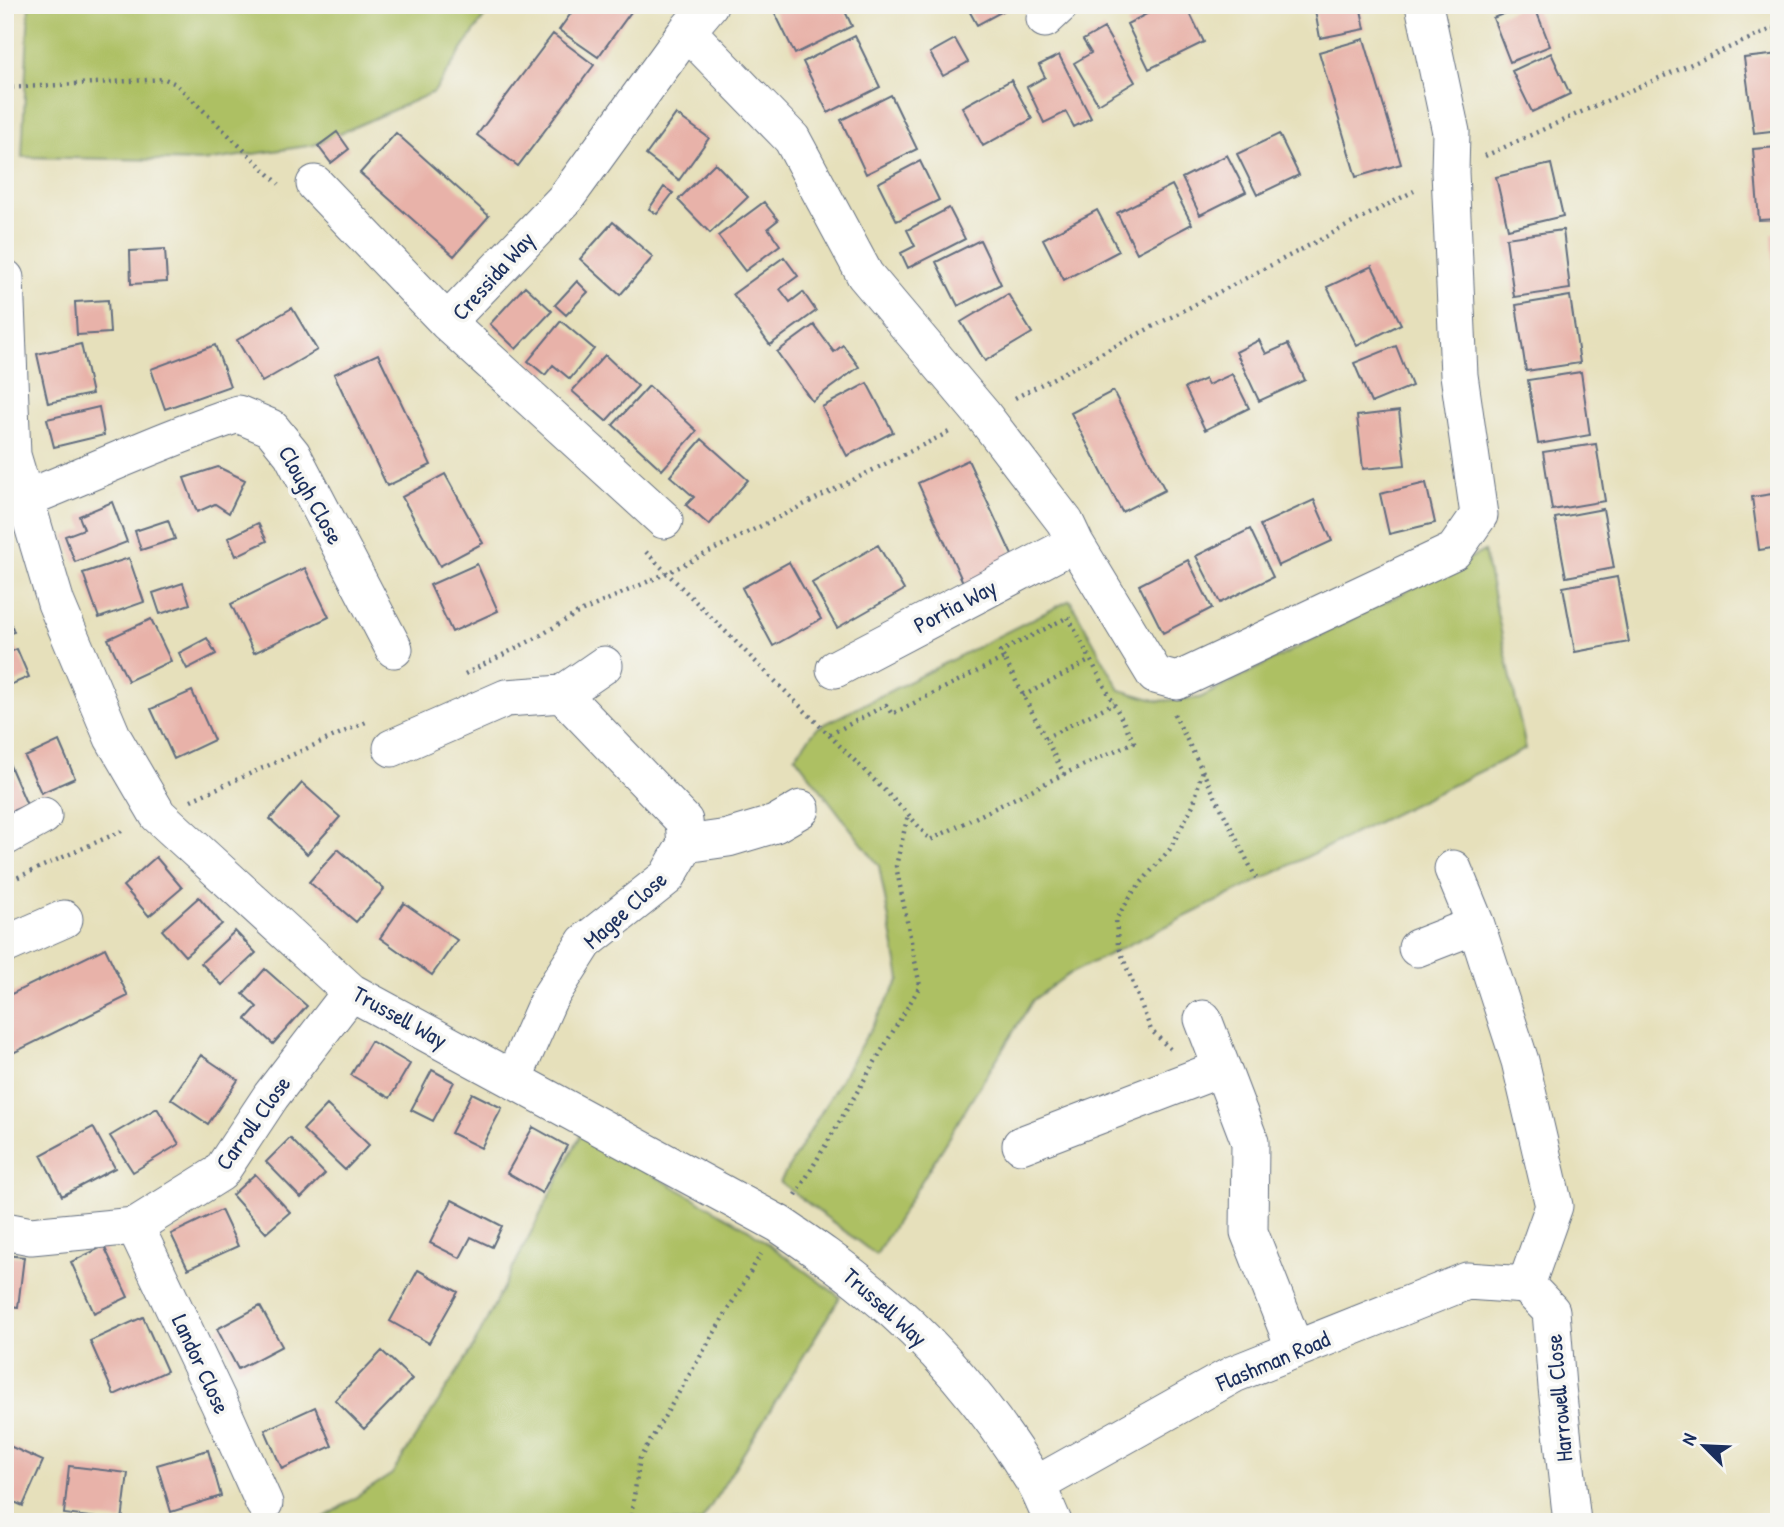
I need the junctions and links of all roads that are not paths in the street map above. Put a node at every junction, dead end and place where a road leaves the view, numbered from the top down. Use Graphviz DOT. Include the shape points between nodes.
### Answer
graph roads {
  1 [pos="1424,5"];
  2 [pos="698,18"];
  3 [pos="314,184"];
  4 [pos="5,278"];
  5 [pos="447,322"];
  6 [pos="25,499"];
  7 [pos="664,520"];
  8 [pos="1075,543"];
  9 [pos="394,649"];
  10 [pos="604,664"];
  11 [pos="835,669"];
  12 [pos="562,694"];
  13 [pos="381,734"];
  14 [pos="801,809"];
  15 [pos="43,816"];
  16 [pos="5,837"];
  17 [pos="686,844"];
  18 [pos="1454,869"];
  19 [pos="64,919"];
  20 [pos="1476,925"];
  21 [pos="5,946"];
  22 [pos="1417,948"];
  23 [pos="351,992"];
  24 [pos="1203,1019"];
  25 [pos="1222,1068"];
  26 [pos="513,1079"];
  27 [pos="1021,1145"];
  28 [pos="135,1226"];
  29 [pos="5,1231"];
  30 [pos="1526,1285"];
  31 [pos="1296,1349"];
  32 [pos="1036,1485"];
  33 [pos="264,1503"];
  34 [pos="1053,1522"];
  35 [pos="1572,1522"];
  1 -- 8 [label="street" via="1451,132 1459,375 1479,515 1454,551 1177,681 1155,675"];
  2 -- 5 [label="street, Cressida Way" via="565,199"];
  2 -- 8 [label="street" via="792,139 865,275 983,415 1065,522"];
  3 -- 5 [label="street"];
  4 -- 6 [label="street, Trussell Way" via="12,455"];
  5 -- 7 [label="street, Cressida Way"];
  6 -- 9 [label="street, Clough Close" via="238,414 271,428 292,454"];
  6 -- 23 [label="street, Trussell Way" via="57,603 82,665 113,738 158,815"];
  8 -- 11 [label="street, Portia Way"];
  10 -- 12 [label="street"];
  12 -- 13 [label="street" via="506,698"];
  12 -- 17 [label="street" via="684,821"];
  14 -- 17 [label="street" via="775,824 740,835"];
  15 -- 16 [label="street"];
  17 -- 26 [label="street, Magee Close" via="667,877 585,942 548,1000"];
  18 -- 20 [label="street"];
  19 -- 21 [label="street"];
  20 -- 22 [label="street"];
  20 -- 30 [label="street" via="1520,1061 1555,1206"];
  23 -- 26 [label="street, Trussell Way"];
  23 -- 28 [label="street, Carroll Close" via="271,1096 220,1173"];
  24 -- 25 [label="street"];
  25 -- 27 [label="street"];
  25 -- 31 [label="street" via="1250,1142 1249,1232"];
  26 -- 32 [label="street, Trussell Way" via="779,1224 871,1291 961,1381"];
  28 -- 29 [label="street, Carroll Close" via="31,1236"];
  28 -- 33 [label="street, Landor Close"];
  30 -- 31 [label="street, Flashman Road" via="1467,1281"];
  30 -- 35 [label="street, Harrowell Close" via="1551,1311"];
  31 -- 32 [label="street, Flashman Road" via="1234,1374"];
  32 -- 34 [label="street, Trussell Way"];
}
